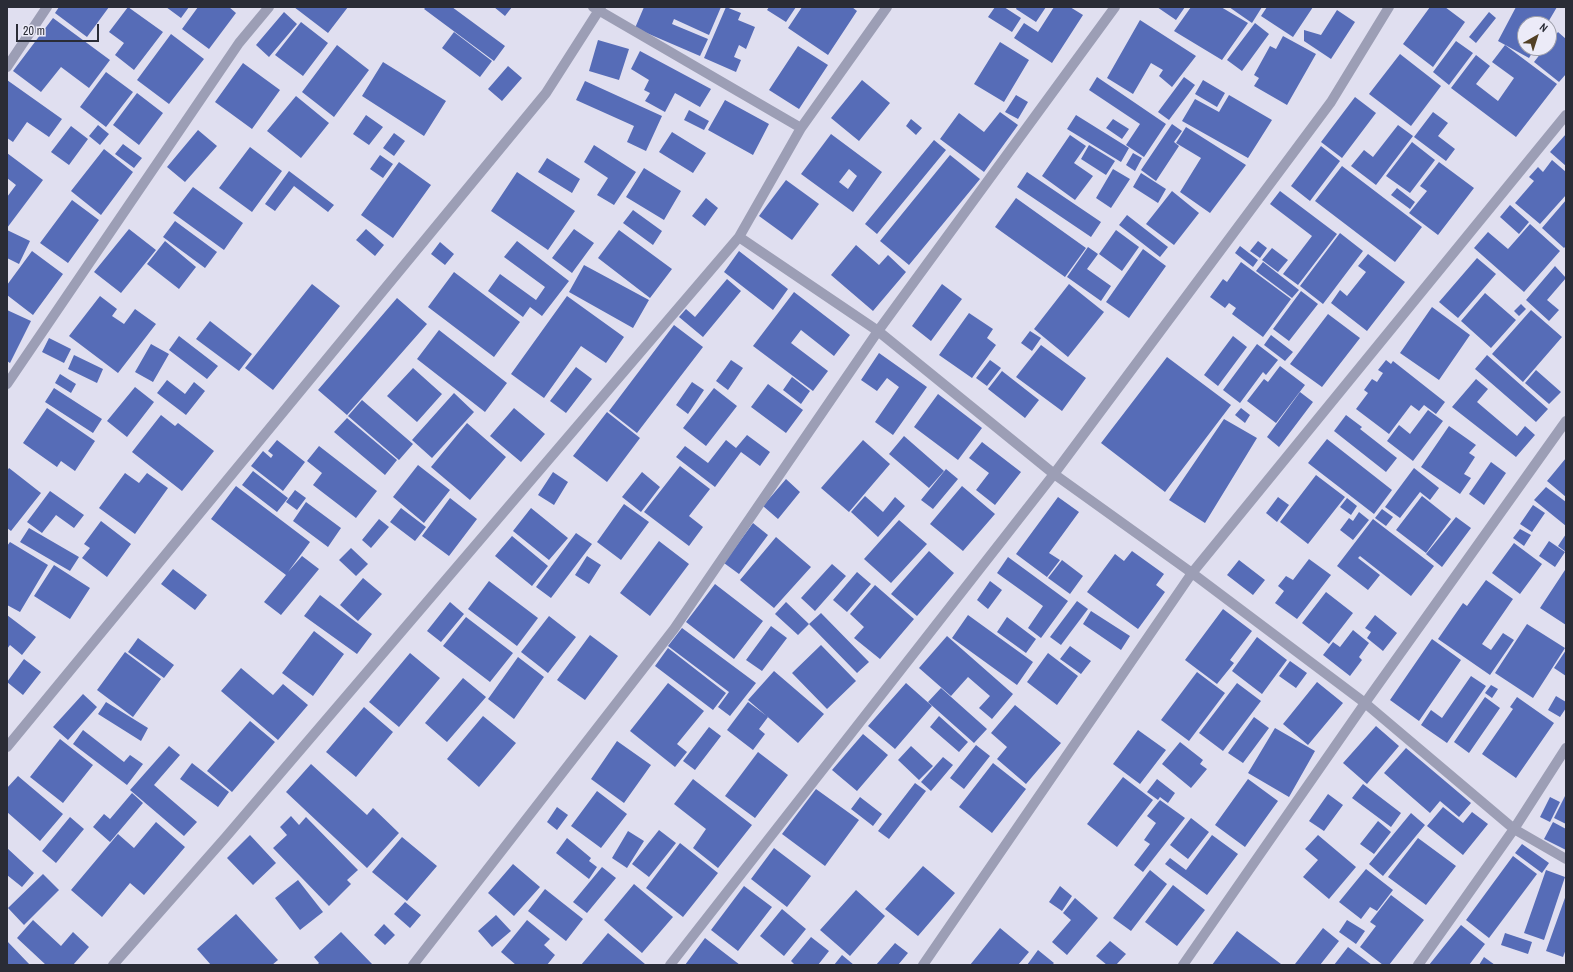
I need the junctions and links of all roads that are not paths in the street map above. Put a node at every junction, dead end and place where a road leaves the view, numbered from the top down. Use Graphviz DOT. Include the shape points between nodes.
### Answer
graph roads {
  1 [pos="47,7"];
  2 [pos="269,7"];
  3 [pos="887,7"];
  4 [pos="1115,7"];
  5 [pos="1390,7"];
  6 [pos="598,8"];
  7 [pos="7,67"];
  8 [pos="1566,115"];
  9 [pos="801,128"];
  10 [pos="739,237"];
  11 [pos="878,331"];
  12 [pos="7,384"];
  13 [pos="1566,421"];
  14 [pos="1054,474"];
  15 [pos="1192,573"];
  16 [pos="1365,703"];
  17 [pos="7,746"];
  18 [pos="1566,748"];
  19 [pos="1514,829"];
  20 [pos="1566,859"];
  21 [pos="112,965"];
  22 [pos="413,965"];
  23 [pos="670,965"];
  24 [pos="923,965"];
  25 [pos="1183,965"];
  26 [pos="1418,965"];
  1 -- 7 [label="street"];
  2 -- 12 [label="street" via="238,43"];
  3 -- 9 [label="street"];
  4 -- 11 [label="street"];
  5 -- 14 [label="street" via="1331,102"];
  6 -- 9 [label="street"];
  6 -- 17 [label="street" via="546,93"];
  8 -- 15 [label="street"];
  9 -- 10 [label="street"];
  10 -- 11 [label="street"];
  10 -- 21 [label="street" via="225,838"];
  11 -- 14 [label="street"];
  11 -- 22 [label="street" via="674,629"];
  13 -- 16 [label="street"];
  14 -- 15 [label="street"];
  14 -- 23 [label="street"];
  15 -- 16 [label="street"];
  15 -- 24 [label="street"];
  16 -- 19 [label="street"];
  16 -- 25 [label="street"];
  18 -- 19 [label="street"];
  19 -- 20 [label="street"];
  19 -- 26 [label="street"];
}
